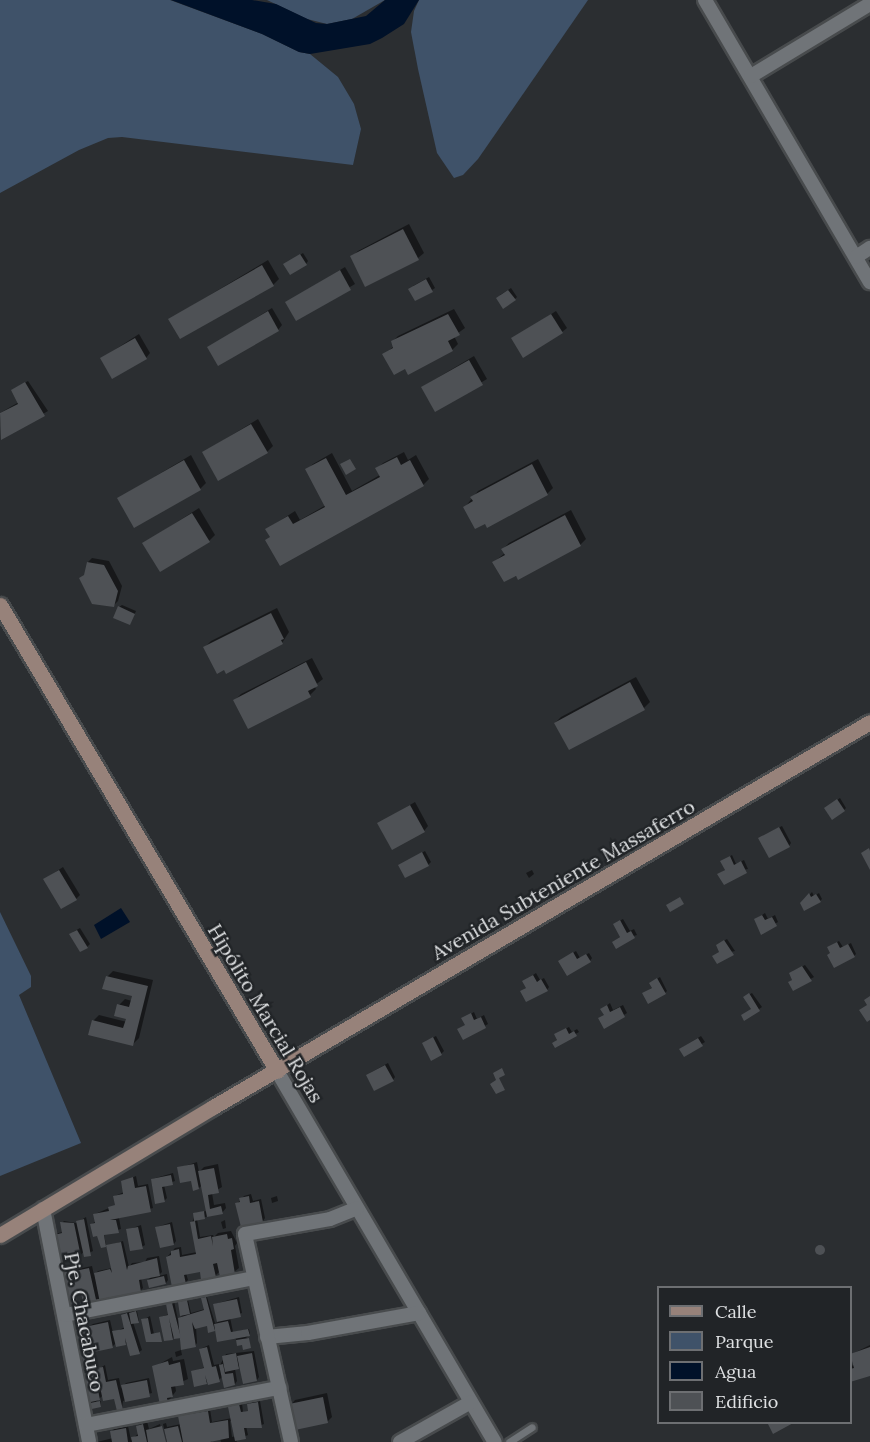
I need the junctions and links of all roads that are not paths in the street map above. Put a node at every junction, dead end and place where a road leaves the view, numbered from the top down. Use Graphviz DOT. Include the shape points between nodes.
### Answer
graph roads {
  1 [pos="705,0"];
  2 [pos="870,4"];
  3 [pos="751,76"];
  4 [pos="870,248"];
  5 [pos="856,256"];
  6 [pos="870,282"];
  7 [pos="0,605"];
  8 [pos="870,722"];
  9 [pos="277,1071"];
  10 [pos="357,1208"];
  11 [pos="43,1209"];
  12 [pos="0,1235"];
  13 [pos="253,1278"];
  14 [pos="419,1313"];
  15 [pos="65,1315"];
  16 [pos="267,1337"];
  17 [pos="279,1388"];
  18 [pos="471,1402"];
  19 [pos="86,1425"];
  20 [pos="532,1427"];
  21 [pos="89,1442"];
  22 [pos="291,1442"];
  23 [pos="400,1442"];
  24 [pos="495,1442"];
  25 [pos="509,1442"];
  1 -- 3 [label="street"];
  2 -- 3 [label="street"];
  3 -- 5 [label="street"];
  4 -- 5 [label="street"];
  5 -- 6 [label="street"];
  7 -- 9 [label="main road, Hipólito Marcial Rojas"];
  8 -- 9 [label="main road, Avenida Subteniente Massaferro"];
  9 -- 10 [label="street, Hipólito Marcial Rojas"];
  9 -- 11 [label="main road, Avenida Subteniente Massaferro"];
  10 -- 13 [label="street" via="330,1219 245,1234"];
  10 -- 14 [label="street, Hipólito Marcial Rojas"];
  11 -- 12 [label="main road, Avenida Subteniente Massaferro"];
  11 -- 15 [label="street, Pje. Chacabuco"];
  13 -- 15 [label="street"];
  13 -- 16 [label="street"];
  14 -- 16 [label="street" via="308,1334"];
  14 -- 18 [label="street, Hipólito Marcial Rojas"];
  15 -- 19 [label="street, Pje. Chacabuco"];
  16 -- 17 [label="street"];
  17 -- 19 [label="street"];
  17 -- 22 [label="street"];
  18 -- 23 [label="street"];
  18 -- 24 [label="street, Hipólito Marcial Rojas"];
  19 -- 21 [label="street, Pje. Chacabuco"];
  20 -- 25 [label="lane"];
}
